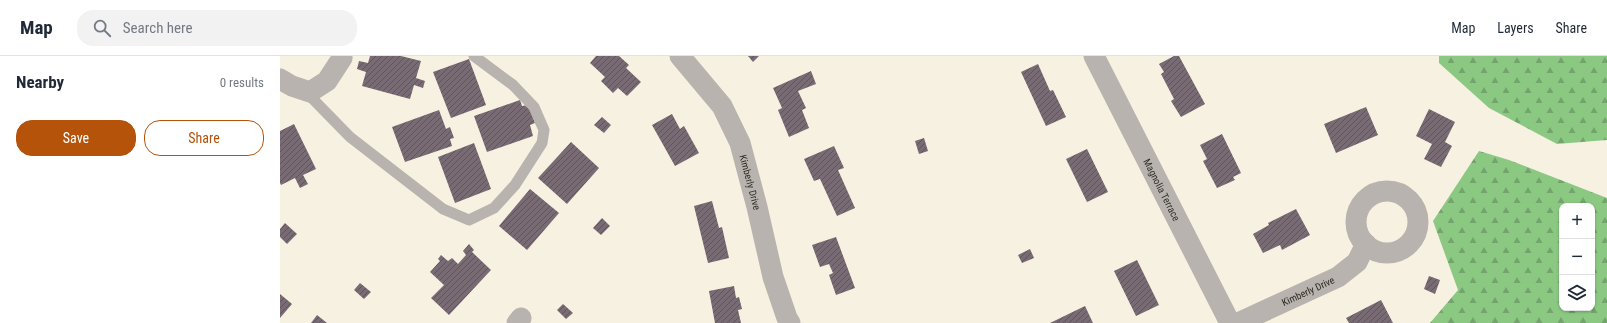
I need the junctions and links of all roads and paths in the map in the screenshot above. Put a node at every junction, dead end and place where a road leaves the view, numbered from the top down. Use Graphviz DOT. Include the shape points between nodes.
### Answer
graph roads {
  1 [pos="341,56"];
  2 [pos="474,56"];
  3 [pos="680,56"];
  4 [pos="1094,56"];
  5 [pos="280,79"];
  6 [pos="304,90"];
  7 [pos="1366,244"];
  8 [pos="790,323"];
  9 [pos="1230,323"];
  10 [pos="1238,323"];
  1 -- 6 [label="street" via="327,81 310,92"];
  2 -- 6 [label="lane" via="513,85 534,108 544,130 542,143 515,185 494,208 470,220 443,209 350,137"];
  3 -- 8 [label="street, Kimberly Drive" via="722,106 740,143 772,277"];
  4 -- 9 [label="street, Magnolia Terrace"];
  5 -- 6 [label="street"];
  7 -- 10 [label="street, Kimberly Drive" via="1357,262 1338,277"];
}
